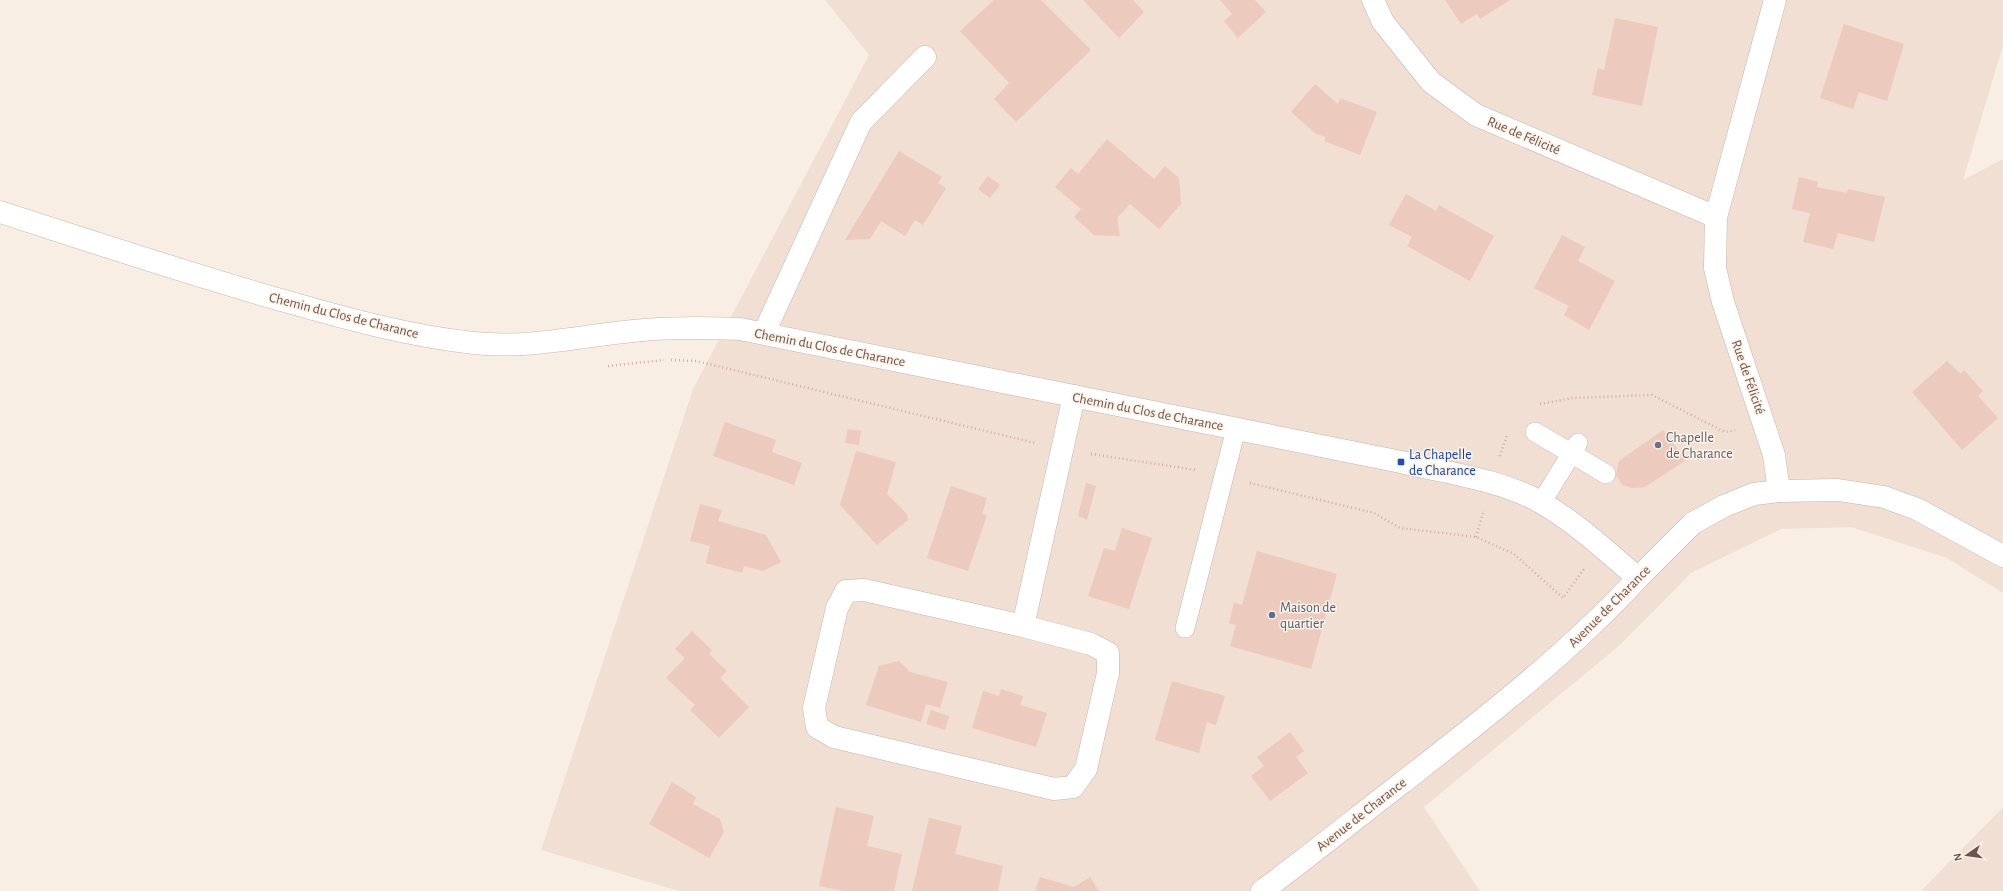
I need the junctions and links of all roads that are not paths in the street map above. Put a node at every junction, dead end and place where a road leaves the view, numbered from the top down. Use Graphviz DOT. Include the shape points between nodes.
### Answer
graph roads {
  1 [pos="1373,0"];
  2 [pos="1775,0"];
  3 [pos="925,57"];
  4 [pos="0,212"];
  5 [pos="1716,216"];
  6 [pos="764,334"];
  7 [pos="1074,396"];
  8 [pos="1236,428"];
  9 [pos="1535,432"];
  10 [pos="1575,448"];
  11 [pos="1606,474"];
  12 [pos="1779,491"];
  13 [pos="1541,503"];
  14 [pos="2003,556"];
  15 [pos="1638,578"];
  16 [pos="1023,626"];
  17 [pos="1185,628"];
  18 [pos="1262,891"];
  1 -- 5 [label="street, Rue de Félicité" via="1383,22 1431,82 1476,115"];
  2 -- 5 [label="street, Rue de Félicité"];
  3 -- 6 [label="street" via="861,122"];
  4 -- 6 [label="street, Chemin du Clos de Charance" via="190,274 363,323 412,334 475,344 518,345 675,328 740,329"];
  5 -- 12 [label="street, Rue de Félicité" via="1715,268 1721,295 1774,455"];
  6 -- 7 [label="street, Chemin du Clos de Charance"];
  7 -- 8 [label="street, Chemin du Clos de Charance"];
  7 -- 16 [label="street"];
  8 -- 13 [label="street, Chemin du Clos de Charance" via="1401,462 1491,484"];
  8 -- 17 [label="lane"];
  9 -- 10 [label="lane"];
  10 -- 11 [label="lane"];
  10 -- 13 [label="lane"];
  12 -- 14 [label="street, Avenue de Charance" via="1838,490 1884,497 1917,509"];
  12 -- 15 [label="street, Avenue de Charance" via="1754,494 1724,506 1693,523"];
  13 -- 15 [label="street, Chemin du Clos de Charance" via="1577,527"];
  15 -- 18 [label="street, Avenue de Charance" via="1609,610 1556,658 1449,746"];
  16 -- 16 [label="street" via="864,590 846,591 837,608 814,708 816,727 834,737 1054,789 1073,787 1086,769 1108,673 1108,653 1092,644"];
}
